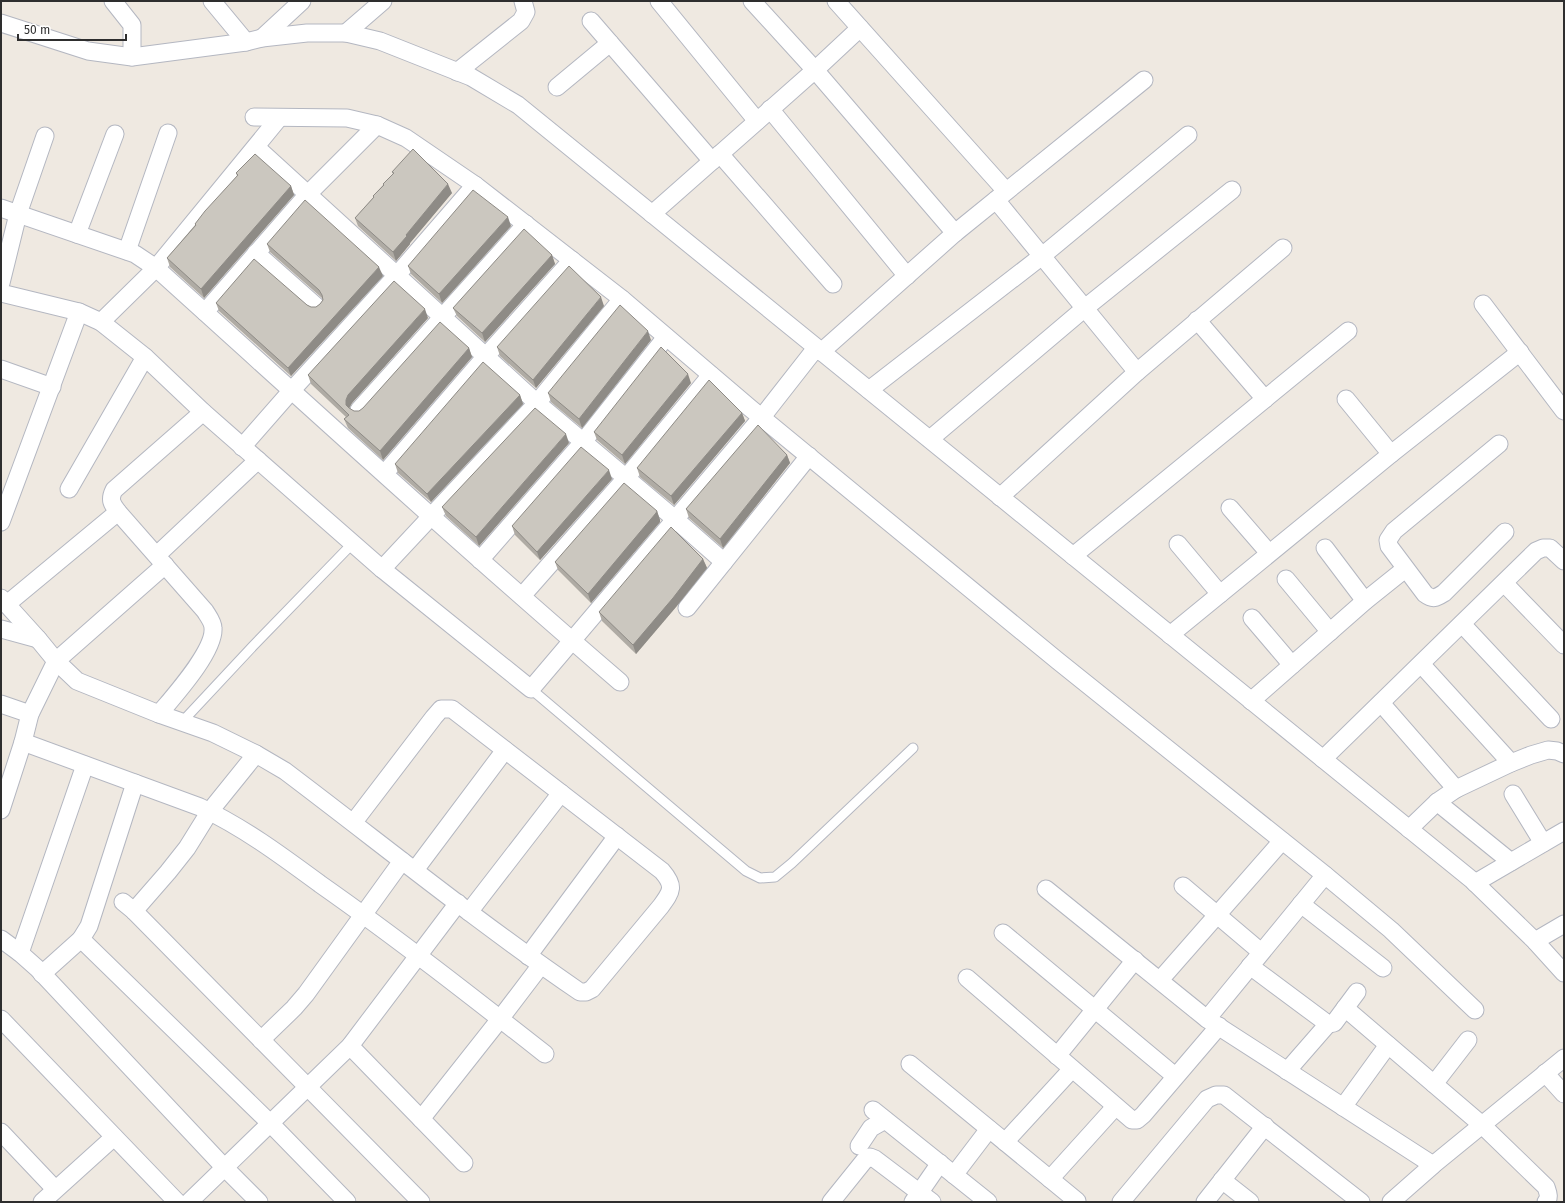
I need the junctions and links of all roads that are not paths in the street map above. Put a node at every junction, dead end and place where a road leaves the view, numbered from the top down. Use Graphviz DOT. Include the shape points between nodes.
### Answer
graph roads {
  1 [pos="113,1"];
  2 [pos="212,1"];
  3 [pos="302,1"];
  4 [pos="383,1"];
  5 [pos="523,1"];
  6 [pos="659,1"];
  7 [pos="752,1"];
  8 [pos="836,1"];
  9 [pos="591,21"];
  10 [pos="1,23"];
  11 [pos="860,28"];
  12 [pos="346,33"];
  13 [pos="262,38"];
  14 [pos="246,42"];
  15 [pos="610,43"];
  16 [pos="132,57"];
  17 [pos="815,70"];
  18 [pos="457,72"];
  19 [pos="1144,80"];
  20 [pos="557,87"];
  21 [pos="770,109"];
  22 [pos="254,117"];
  23 [pos="279,118"];
  24 [pos="757,121"];
  25 [pos="377,125"];
  26 [pos="168,133"];
  27 [pos="115,134"];
  28 [pos="1188,135"];
  29 [pos="45,136"];
  30 [pos="256,147"];
  31 [pos="716,157"];
  32 [pos="475,185"];
  33 [pos="1232,190"];
  34 [pos="308,194"];
  35 [pos="1001,195"];
  36 [pos="1,208"];
  37 [pos="18,214"];
  38 [pos="652,214"];
  39 [pos="526,224"];
  40 [pos="955,233"];
  41 [pos="77,234"];
  42 [pos="1283,248"];
  43 [pos="127,251"];
  44 [pos="256,253"];
  45 [pos="1042,256"];
  46 [pos="572,260"];
  47 [pos="156,268"];
  48 [pos="397,276"];
  49 [pos="907,276"];
  50 [pos="1,283"];
  51 [pos="833,284"];
  52 [pos="1,292"];
  53 [pos="622,299"];
  54 [pos="1483,304"];
  55 [pos="316,306"];
  56 [pos="1085,308"];
  57 [pos="79,312"];
  58 [pos="205,312"];
  59 [pos="443,317"];
  60 [pos="1197,320"];
  61 [pos="101,322"];
  62 [pos="1348,331"];
  63 [pos="666,337"];
  64 [pos="818,350"];
  65 [pos="1520,352"];
  66 [pos="486,356"];
  67 [pos="146,358"];
  68 [pos="1,369"];
  69 [pos="1137,372"];
  70 [pos="711,375"];
  71 [pos="52,387"];
  72 [pos="292,390"];
  73 [pos="869,390"];
  74 [pos="1265,399"];
  75 [pos="1346,399"];
  76 [pos="537,403"];
  77 [pos="359,410"];
  78 [pos="1564,411"];
  79 [pos="202,412"];
  80 [pos="762,416"];
  81 [pos="930,439"];
  82 [pos="583,442"];
  83 [pos="1500,444"];
  84 [pos="242,447"];
  85 [pos="1391,454"];
  86 [pos="809,456"];
  87 [pos="258,460"];
  88 [pos="385,473"];
  89 [pos="626,478"];
  90 [pos="69,489"];
  91 [pos="1000,497"];
  92 [pos="1230,508"];
  93 [pos="118,512"];
  94 [pos="431,514"];
  95 [pos="675,519"];
  96 [pos="1,522"];
  97 [pos="1505,532"];
  98 [pos="353,544"];
  99 [pos="1178,544"];
  100 [pos="1325,548"];
  101 [pos="1269,553"];
  102 [pos="1073,556"];
  103 [pos="161,560"];
  104 [pos="480,560"];
  105 [pos="1564,561"];
  106 [pos="724,562"];
  107 [pos="382,569"];
  108 [pos="1405,569"];
  109 [pos="1286,579"];
  110 [pos="1504,583"];
  111 [pos="1220,594"];
  112 [pos="522,596"];
  113 [pos="4,601"];
  114 [pos="1365,602"];
  115 [pos="687,608"];
  116 [pos="1252,618"];
  117 [pos="1462,624"];
  118 [pos="1,629"];
  119 [pos="1330,632"];
  120 [pos="1170,635"];
  121 [pos="38,639"];
  122 [pos="572,640"];
  123 [pos="1564,645"];
  124 [pos="56,661"];
  125 [pos="1421,664"];
  126 [pos="1292,665"];
  127 [pos="620,682"];
  128 [pos="531,689"];
  129 [pos="1251,701"];
  130 [pos="1381,703"];
  131 [pos="1,704"];
  132 [pos="30,714"];
  133 [pos="159,714"];
  134 [pos="1551,719"];
  135 [pos="182,722"];
  136 [pos="23,742"];
  137 [pos="913,748"];
  138 [pos="505,750"];
  139 [pos="256,754"];
  140 [pos="1564,754"];
  141 [pos="1323,759"];
  142 [pos="1511,763"];
  143 [pos="85,764"];
  144 [pos="135,783"];
  145 [pos="1456,788"];
  146 [pos="561,793"];
  147 [pos="1513,794"];
  148 [pos="1437,802"];
  149 [pos="1,810"];
  150 [pos="210,811"];
  151 [pos="353,823"];
  152 [pos="1409,829"];
  153 [pos="1564,831"];
  154 [pos="617,836"];
  155 [pos="1282,841"];
  156 [pos="1542,843"];
  157 [pos="1511,862"];
  158 [pos="409,865"];
  159 [pos="1325,875"];
  160 [pos="1475,883"];
  161 [pos="1183,886"];
  162 [pos="1046,889"];
  163 [pos="1301,904"];
  164 [pos="464,907"];
  165 [pos="363,914"];
  166 [pos="1218,914"];
  167 [pos="1564,924"];
  168 [pos="1003,933"];
  169 [pos="1,939"];
  170 [pos="81,939"];
  171 [pos="1535,941"];
  172 [pos="1262,952"];
  173 [pos="20,953"];
  174 [pos="419,955"];
  175 [pos="1135,960"];
  176 [pos="534,961"];
  177 [pos="1250,966"];
  178 [pos="1382,968"];
  179 [pos="1564,973"];
  180 [pos="42,974"];
  181 [pos="967,978"];
  182 [pos="1160,980"];
  183 [pos="1357,992"];
  184 [pos="1345,1008"];
  185 [pos="1095,1009"];
  186 [pos="1476,1010"];
  187 [pos="1,1019"];
  188 [pos="500,1019"];
  189 [pos="1213,1022"];
  190 [pos="1328,1024"];
  191 [pos="261,1040"];
  192 [pos="1468,1040"];
  193 [pos="1388,1045"];
  194 [pos="350,1046"];
  195 [pos="545,1054"];
  196 [pos="1057,1056"];
  197 [pos="1564,1058"];
  198 [pos="910,1064"];
  199 [pos="1072,1069"];
  200 [pos="1287,1071"];
  201 [pos="1545,1073"];
  202 [pos="1175,1076"];
  203 [pos="1434,1084"];
  204 [pos="308,1087"];
  205 [pos="1564,1094"];
  206 [pos="1115,1107"];
  207 [pos="1343,1107"];
  208 [pos="421,1119"];
  209 [pos="270,1123"];
  210 [pos="1482,1125"];
  211 [pos="1265,1126"];
  212 [pos="989,1129"];
  213 [pos="1,1132"];
  214 [pos="114,1137"];
  215 [pos="1005,1142"];
  216 [pos="859,1146"];
  217 [pos="464,1163"];
  218 [pos="940,1163"];
  219 [pos="1433,1164"];
  220 [pos="224,1167"];
  221 [pos="954,1174"];
  222 [pos="1050,1179"];
  223 [pos="1222,1180"];
  224 [pos="55,1189"];
  225 [pos="922,1199"];
  226 [pos="1076,1201"];
  227 [pos="42,1202"];
  228 [pos="177,1202"];
  229 [pos="189,1202"];
  230 [pos="259,1202"];
  231 [pos="346,1202"];
  232 [pos="421,1202"];
  233 [pos="831,1202"];
  234 [pos="988,1202"];
  235 [pos="1121,1202"];
  236 [pos="1204,1202"];
  237 [pos="1250,1202"];
  238 [pos="1360,1202"];
  239 [pos="1391,1202"];
  240 [pos="1546,1202"];
  1 -- 16 [label="street" via="132,25"];
  2 -- 14 [label="street"];
  3 -- 13 [label="street"];
  4 -- 12 [label="street"];
  5 -- 18 [label="street" via="526,12 521,21"];
  6 -- 24 [label="street"];
  7 -- 17 [label="street"];
  8 -- 11 [label="street"];
  9 -- 15 [label="street"];
  10 -- 16 [label="street" via="88,51"];
  11 -- 17 [label="street"];
  11 -- 35 [label="street"];
  12 -- 13 [label="street" via="307,33"];
  12 -- 18 [label="street" via="380,41"];
  13 -- 14 [label="street"];
  14 -- 16 [label="street"];
  15 -- 20 [label="street"];
  15 -- 31 [label="street"];
  17 -- 21 [label="street"];
  17 -- 40 [label="street"];
  18 -- 38 [label="street" via="471,77 518,105"];
  19 -- 35 [label="street"];
  21 -- 24 [label="street"];
  21 -- 49 [label="street"];
  22 -- 23 [label="street"];
  23 -- 25 [label="street" via="347,118"];
  23 -- 30 [label="street"];
  24 -- 31 [label="street"];
  25 -- 32 [label="street" via="406,138"];
  25 -- 34 [label="street"];
  26 -- 43 [label="street"];
  27 -- 41 [label="street"];
  28 -- 45 [label="street"];
  29 -- 37 [label="street"];
  30 -- 34 [label="street"];
  30 -- 47 [label="street"];
  31 -- 38 [label="street"];
  31 -- 51 [label="street"];
  32 -- 39 [label="street"];
  32 -- 48 [label="street"];
  33 -- 56 [label="street"];
  34 -- 44 [label="street"];
  34 -- 48 [label="street"];
  35 -- 40 [label="street"];
  35 -- 45 [label="street"];
  36 -- 37 [label="street"];
  37 -- 41 [label="street"];
  37 -- 50 [label="street"];
  38 -- 64 [label="street"];
  39 -- 46 [label="street"];
  39 -- 59 [label="street"];
  40 -- 49 [label="street"];
  41 -- 43 [label="street"];
  42 -- 60 [label="street"];
  43 -- 47 [label="street"];
  44 -- 55 [label="street"];
  44 -- 58 [label="street"];
  45 -- 56 [label="street"];
  45 -- 73 [label="street"];
  46 -- 53 [label="street"];
  46 -- 66 [label="street"];
  47 -- 58 [label="street"];
  47 -- 61 [label="street"];
  48 -- 59 [label="street"];
  48 -- 72 [label="street"];
  49 -- 64 [label="street"];
  52 -- 57 [label="street"];
  53 -- 63 [label="street"];
  53 -- 76 [label="street"];
  54 -- 65 [label="street"];
  56 -- 69 [label="street"];
  56 -- 81 [label="street"];
  57 -- 61 [label="street"];
  57 -- 71 [label="street"];
  58 -- 72 [label="street"];
  59 -- 66 [label="street"];
  59 -- 77 [label="street"];
  60 -- 69 [label="street"];
  60 -- 74 [label="street"];
  61 -- 67 [label="street"];
  62 -- 74 [label="street"];
  63 -- 70 [label="street"];
  63 -- 82 [label="street"];
  64 -- 73 [label="street"];
  64 -- 80 [label="street"];
  65 -- 78 [label="street"];
  65 -- 85 [label="street"];
  66 -- 76 [label="street"];
  66 -- 88 [label="street"];
  67 -- 79 [label="street"];
  67 -- 90 [label="street"];
  68 -- 71 [label="street"];
  69 -- 91 [label="street"];
  70 -- 80 [label="street"];
  70 -- 89 [label="street"];
  71 -- 96 [label="street"];
  72 -- 84 [label="street"];
  72 -- 88 [label="street"];
  73 -- 81 [label="street"];
  74 -- 102 [label="street"];
  75 -- 85 [label="street"];
  76 -- 82 [label="street"];
  76 -- 94 [label="street"];
  79 -- 84 [label="street"];
  79 -- 93 [label="street" via="114,490 111,503"];
  80 -- 86 [label="street"];
  80 -- 95 [label="street"];
  81 -- 91 [label="street"];
  82 -- 89 [label="street"];
  82 -- 104 [label="street"];
  83 -- 108 [label="street" via="1394,532 1388,540 1389,546"];
  84 -- 87 [label="street"];
  85 -- 101 [label="street"];
  86 -- 106 [label="street"];
  86 -- 155 [label="street"];
  87 -- 98 [label="street"];
  87 -- 103 [label="street"];
  88 -- 94 [label="street"];
  89 -- 95 [label="street"];
  89 -- 112 [label="street"];
  91 -- 102 [label="street"];
  92 -- 101 [label="street"];
  93 -- 103 [label="street"];
  93 -- 113 [label="street"];
  94 -- 104 [label="street"];
  94 -- 107 [label="street"];
  95 -- 106 [label="street"];
  95 -- 122 [label="street"];
  97 -- 108 [label="street" via="1436,598 1425,594"];
  98 -- 107 [label="street"];
  98 -- 135 [label="lane"];
  99 -- 111 [label="street"];
  100 -- 114 [label="street"];
  101 -- 111 [label="street"];
  102 -- 120 [label="street"];
  103 -- 124 [label="street"];
  103 -- 133 [label="street" via="205,611 214,626 208,648 197,666"];
  104 -- 112 [label="street"];
  105 -- 110 [label="street" via="1550,548 1543,548 1536,551"];
  106 -- 115 [label="street"];
  107 -- 128 [label="street"];
  108 -- 114 [label="street"];
  109 -- 119 [label="street"];
  110 -- 117 [label="street"];
  110 -- 123 [label="street"];
  111 -- 120 [label="street"];
  112 -- 122 [label="street"];
  113 -- 121 [label="street"];
  114 -- 119 [label="street"];
  116 -- 126 [label="street"];
  117 -- 125 [label="street"];
  117 -- 134 [label="street"];
  118 -- 121 [label="street"];
  119 -- 126 [label="street"];
  120 -- 129 [label="street"];
  121 -- 124 [label="street"];
  122 -- 127 [label="street"];
  122 -- 128 [label="street"];
  124 -- 132 [label="street"];
  124 -- 133 [label="street" via="82,683"];
  125 -- 130 [label="street"];
  125 -- 142 [label="street"];
  126 -- 129 [label="street"];
  128 -- 137 [label="lane" via="746,871 760,878 775,877 792,863"];
  129 -- 141 [label="street"];
  130 -- 141 [label="street"];
  130 -- 145 [label="street"];
  131 -- 132 [label="street"];
  132 -- 136 [label="street"];
  133 -- 135 [label="street"];
  135 -- 139 [label="street" via="213,733"];
  136 -- 143 [label="street"];
  136 -- 149 [label="street"];
  138 -- 146 [label="street"];
  138 -- 151 [label="street" via="452,709 441,709"];
  138 -- 158 [label="street"];
  139 -- 150 [label="street"];
  139 -- 151 [label="street" via="285,771"];
  140 -- 142 [label="street" via="1558,750 1548,750"];
  141 -- 152 [label="street"];
  142 -- 145 [label="street"];
  143 -- 144 [label="street"];
  143 -- 173 [label="street"];
  144 -- 150 [label="street"];
  144 -- 170 [label="street" via="89,926"];
  145 -- 148 [label="street"];
  146 -- 154 [label="street"];
  146 -- 164 [label="street"];
  147 -- 156 [label="street"];
  148 -- 152 [label="street"];
  148 -- 157 [label="street"];
  150 -- 165 [label="street" via="274,851"];
  150 -- 191 [label="street" via="187,848 168,872 129,906"];
  151 -- 158 [label="street"];
  152 -- 160 [label="street"];
  153 -- 156 [label="street"];
  154 -- 176 [label="street"];
  154 -- 176 [label="street" via="662,871 669,879 669,895 592,989 586,992 580,992"];
  155 -- 159 [label="street"];
  155 -- 166 [label="street"];
  156 -- 157 [label="street"];
  157 -- 160 [label="street"];
  158 -- 164 [label="street"];
  158 -- 165 [label="street"];
  159 -- 163 [label="street"];
  159 -- 186 [label="street" via="1391,930"];
  160 -- 171 [label="street"];
  161 -- 166 [label="street"];
  162 -- 175 [label="street"];
  163 -- 172 [label="street"];
  163 -- 178 [label="street"];
  164 -- 174 [label="street"];
  164 -- 176 [label="street"];
  165 -- 174 [label="street"];
  165 -- 191 [label="street" via="294,1008"];
  166 -- 172 [label="street"];
  166 -- 182 [label="street"];
  167 -- 171 [label="street"];
  168 -- 185 [label="street"];
  169 -- 173 [label="street"];
  170 -- 180 [label="street"];
  170 -- 209 [label="street"];
  171 -- 179 [label="street"];
  172 -- 177 [label="street"];
  173 -- 180 [label="street"];
  174 -- 188 [label="street"];
  174 -- 194 [label="street"];
  175 -- 182 [label="street"];
  175 -- 185 [label="street"];
  176 -- 188 [label="street"];
  177 -- 189 [label="street"];
  177 -- 190 [label="street"];
  180 -- 220 [label="street"];
  181 -- 196 [label="street"];
  182 -- 189 [label="street"];
  183 -- 184 [label="street"];
  184 -- 190 [label="street" via="1334,1023"];
  184 -- 193 [label="street"];
  185 -- 196 [label="street"];
  185 -- 202 [label="street"];
  187 -- 214 [label="street"];
  188 -- 195 [label="street"];
  188 -- 208 [label="street"];
  189 -- 200 [label="street"];
  189 -- 202 [label="street"];
  190 -- 200 [label="street"];
  191 -- 204 [label="street"];
  192 -- 203 [label="street"];
  193 -- 203 [label="street"];
  193 -- 207 [label="street"];
  194 -- 204 [label="street"];
  194 -- 208 [label="street"];
  196 -- 199 [label="street"];
  197 -- 201 [label="street"];
  198 -- 212 [label="street"];
  199 -- 206 [label="street"];
  199 -- 215 [label="street"];
  200 -- 207 [label="street"];
  201 -- 205 [label="street"];
  201 -- 210 [label="street"];
  202 -- 206 [label="street" via="1137,1120 1132,1120"];
  203 -- 210 [label="street"];
  204 -- 209 [label="street"];
  204 -- 232 [label="street"];
  206 -- 222 [label="street"];
  207 -- 219 [label="street"];
  208 -- 217 [label="street"];
  209 -- 220 [label="street"];
  209 -- 231 [label="street"];
  210 -- 219 [label="street"];
  210 -- 240 [label="street" via="1546,1187"];
  211 -- 223 [label="street"];
  211 -- 235 [label="street" via="1224,1095 1207,1099"];
  211 -- 238 [label="street"];
  212 -- 215 [label="street"];
  212 -- 221 [label="street"];
  213 -- 224 [label="street"];
  214 -- 224 [label="street"];
  214 -- 228 [label="street"];
  215 -- 222 [label="street"];
  216 -- 218 [label="street" via="879,1115"];
  218 -- 221 [label="street"];
  218 -- 225 [label="street"];
  219 -- 239 [label="street"];
  220 -- 229 [label="street"];
  220 -- 230 [label="street"];
  221 -- 234 [label="street"];
  222 -- 226 [label="street"];
  223 -- 236 [label="street"];
  223 -- 237 [label="street"];
  224 -- 227 [label="street"];
  225 -- 233 [label="street" via="870,1157"];
}
